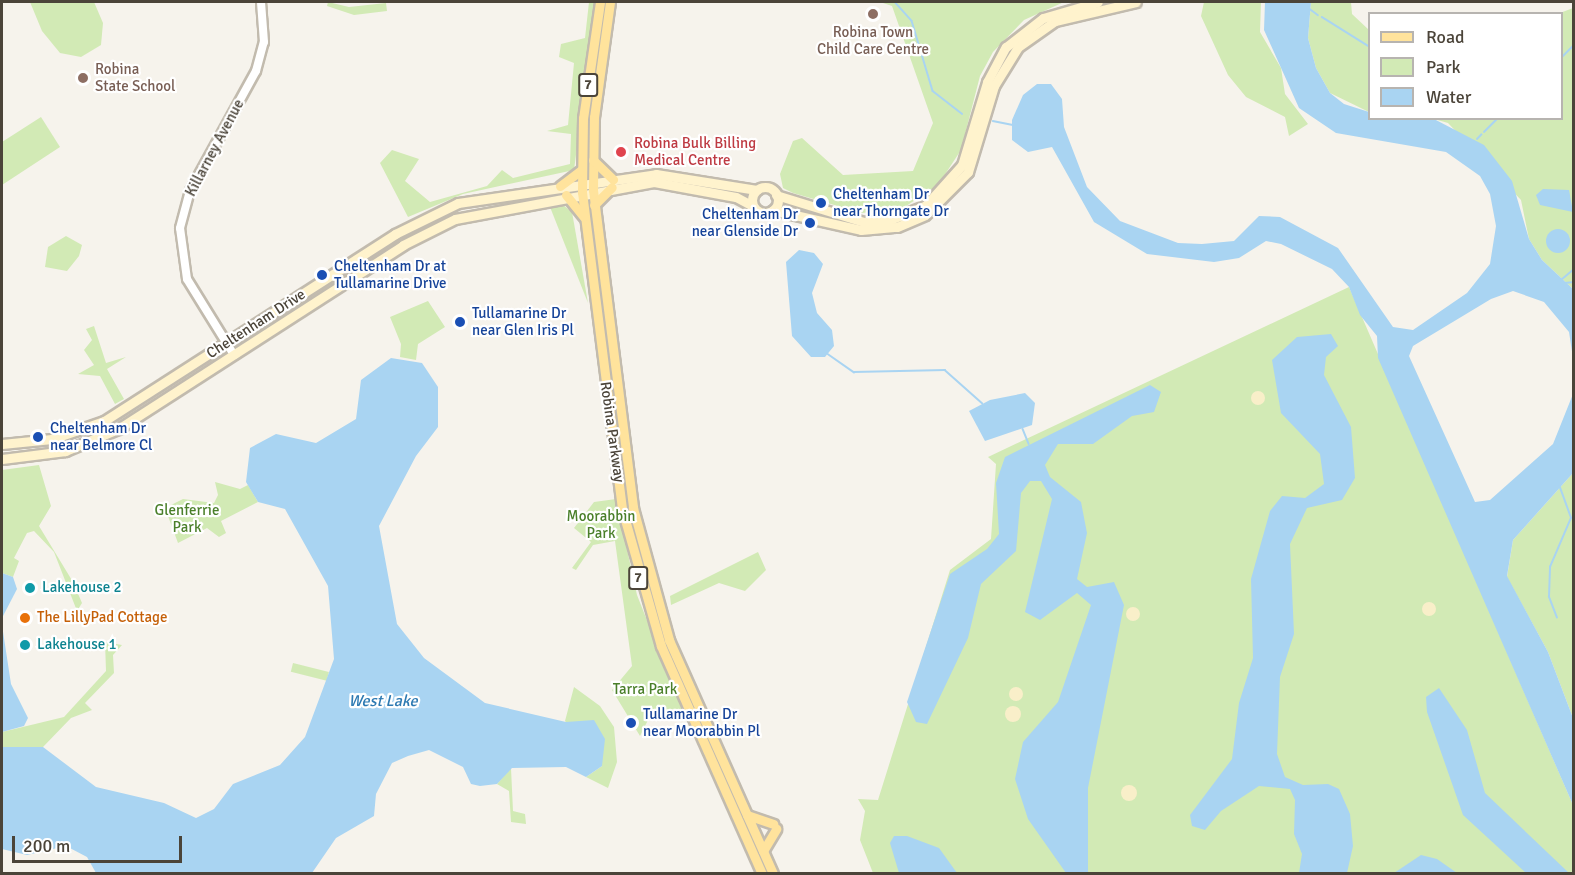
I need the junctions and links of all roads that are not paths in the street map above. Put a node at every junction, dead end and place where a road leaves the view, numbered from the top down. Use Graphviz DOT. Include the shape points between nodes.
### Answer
graph roads {
  1 [pos="261,2"];
  2 [pos="600,2"];
  3 [pos="610,2"];
  4 [pos="1098,2"];
  5 [pos="1137,2"];
  6 [pos="593,160"];
  7 [pos="581,170"];
  8 [pos="612,183"];
  9 [pos="560,186"];
  10 [pos="593,186"];
  11 [pos="582,187"];
  12 [pos="757,190"];
  13 [pos="566,195"];
  14 [pos="776,195"];
  15 [pos="594,205"];
  16 [pos="753,206"];
  17 [pos="773,210"];
  18 [pos="584,217"];
  19 [pos="226,344"];
  20 [pos="234,355"];
  21 [pos="2,444"];
  22 [pos="2,459"];
  23 [pos="747,815"];
  24 [pos="763,851"];
  25 [pos="762,873"];
  26 [pos="773,873"];
  1 -- 19 [label="street, Killarney Avenue" via="264,42 256,71 190,191 180,228 187,279"];
  2 -- 7 [label="main road, Robina Parkway / 7"];
  3 -- 6 [label="main road, Robina Parkway / 7"];
  4 -- 14 [label="main road" via="1043,18 1006,47 987,82 958,173 917,210 883,221 855,221"];
  5 -- 17 [label="main road" via="1055,21 1018,47 994,86 968,172 925,215 897,226 861,230"];
  6 -- 8 [label="main road"];
  6 -- 10 [label="main road, Robina Parkway / 7"];
  7 -- 9 [label="main road"];
  7 -- 11 [label="main road, Robina Parkway / 7"];
  8 -- 10 [label="main road, Cheltenham Drive"];
  8 -- 12 [label="main road, Cheltenham Drive" via="660,174"];
  8 -- 15 [label="main road"];
  8 -- 16 [label="main road, Cheltenham Drive" via="661,183 736,197"];
  9 -- 11 [label="main road, Cheltenham Drive"];
  9 -- 19 [label="main road, Cheltenham Drive" via="469,200 434,212"];
  10 -- 11 [label="main road, Cheltenham Drive"];
  10 -- 15 [label="main road, Robina Parkway / 7"];
  11 -- 13 [label="main road, Cheltenham Drive"];
  11 -- 18 [label="main road, Robina Parkway / 7"];
  12 -- 14 [label="main road" via="770,188"];
  12 -- 16 [label="main road"];
  13 -- 18 [label="main road"];
  13 -- 20 [label="main road, Cheltenham Drive" via="476,213 428,230"];
  14 -- 17 [label="main road"];
  15 -- 23 [label="main road, Robina Parkway / 7" via="642,552 669,640"];
  16 -- 17 [label="main road" via="762,213"];
  18 -- 25 [label="main road, Robina Parkway / 7" via="632,555 668,664"];
  19 -- 20 [label="street, Killarney Avenue"];
  19 -- 21 [label="main road, Cheltenham Drive" via="88,429 38,442"];
  20 -- 22 [label="main road, Cheltenham Drive" via="101,438 54,453"];
  23 -- 24 [label="main road, Robina Parkway / 7"];
  23 -- 24 [label="main road" via="774,826"];
  24 -- 26 [label="main road, Robina Parkway / 7"];
}
